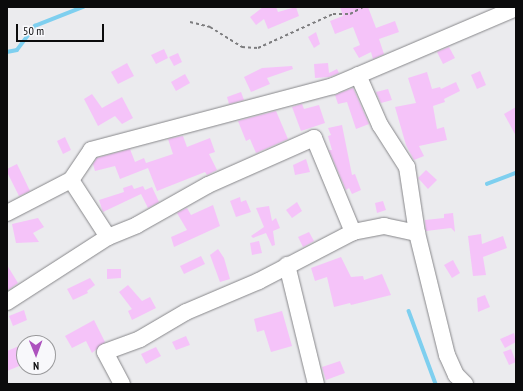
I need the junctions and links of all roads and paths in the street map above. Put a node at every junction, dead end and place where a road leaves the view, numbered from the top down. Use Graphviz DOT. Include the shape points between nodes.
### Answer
graph roads {
  1 [pos="363,7"];
  2 [pos="516,8"];
  3 [pos="190,22"];
  4 [pos="358,75"];
  5 [pos="71,180"];
  6 [pos="7,213"];
  7 [pos="353,232"];
  8 [pos="417,233"];
  9 [pos="108,237"];
  10 [pos="286,265"];
  11 [pos="7,302"];
  12 [pos="122,384"];
  13 [pos="316,384"];
  14 [pos="464,384"];
  1 -- 3 [label="path" via="350,14 333,14 258,48 242,47 210,27"];
  2 -- 4 [label="street"];
  4 -- 5 [label="street" via="333,86 91,150"];
  4 -- 8 [label="street" via="380,125 407,167"];
  5 -- 6 [label="street"];
  5 -- 9 [label="street"];
  7 -- 8 [label="street" via="384,226"];
  7 -- 9 [label="street" via="314,138 208,185 137,225"];
  7 -- 10 [label="street"];
  8 -- 14 [label="street" via="447,355 456,375"];
  9 -- 11 [label="street"];
  10 -- 12 [label="street" via="259,281 186,312 140,339 105,352"];
  10 -- 13 [label="street"];
}
